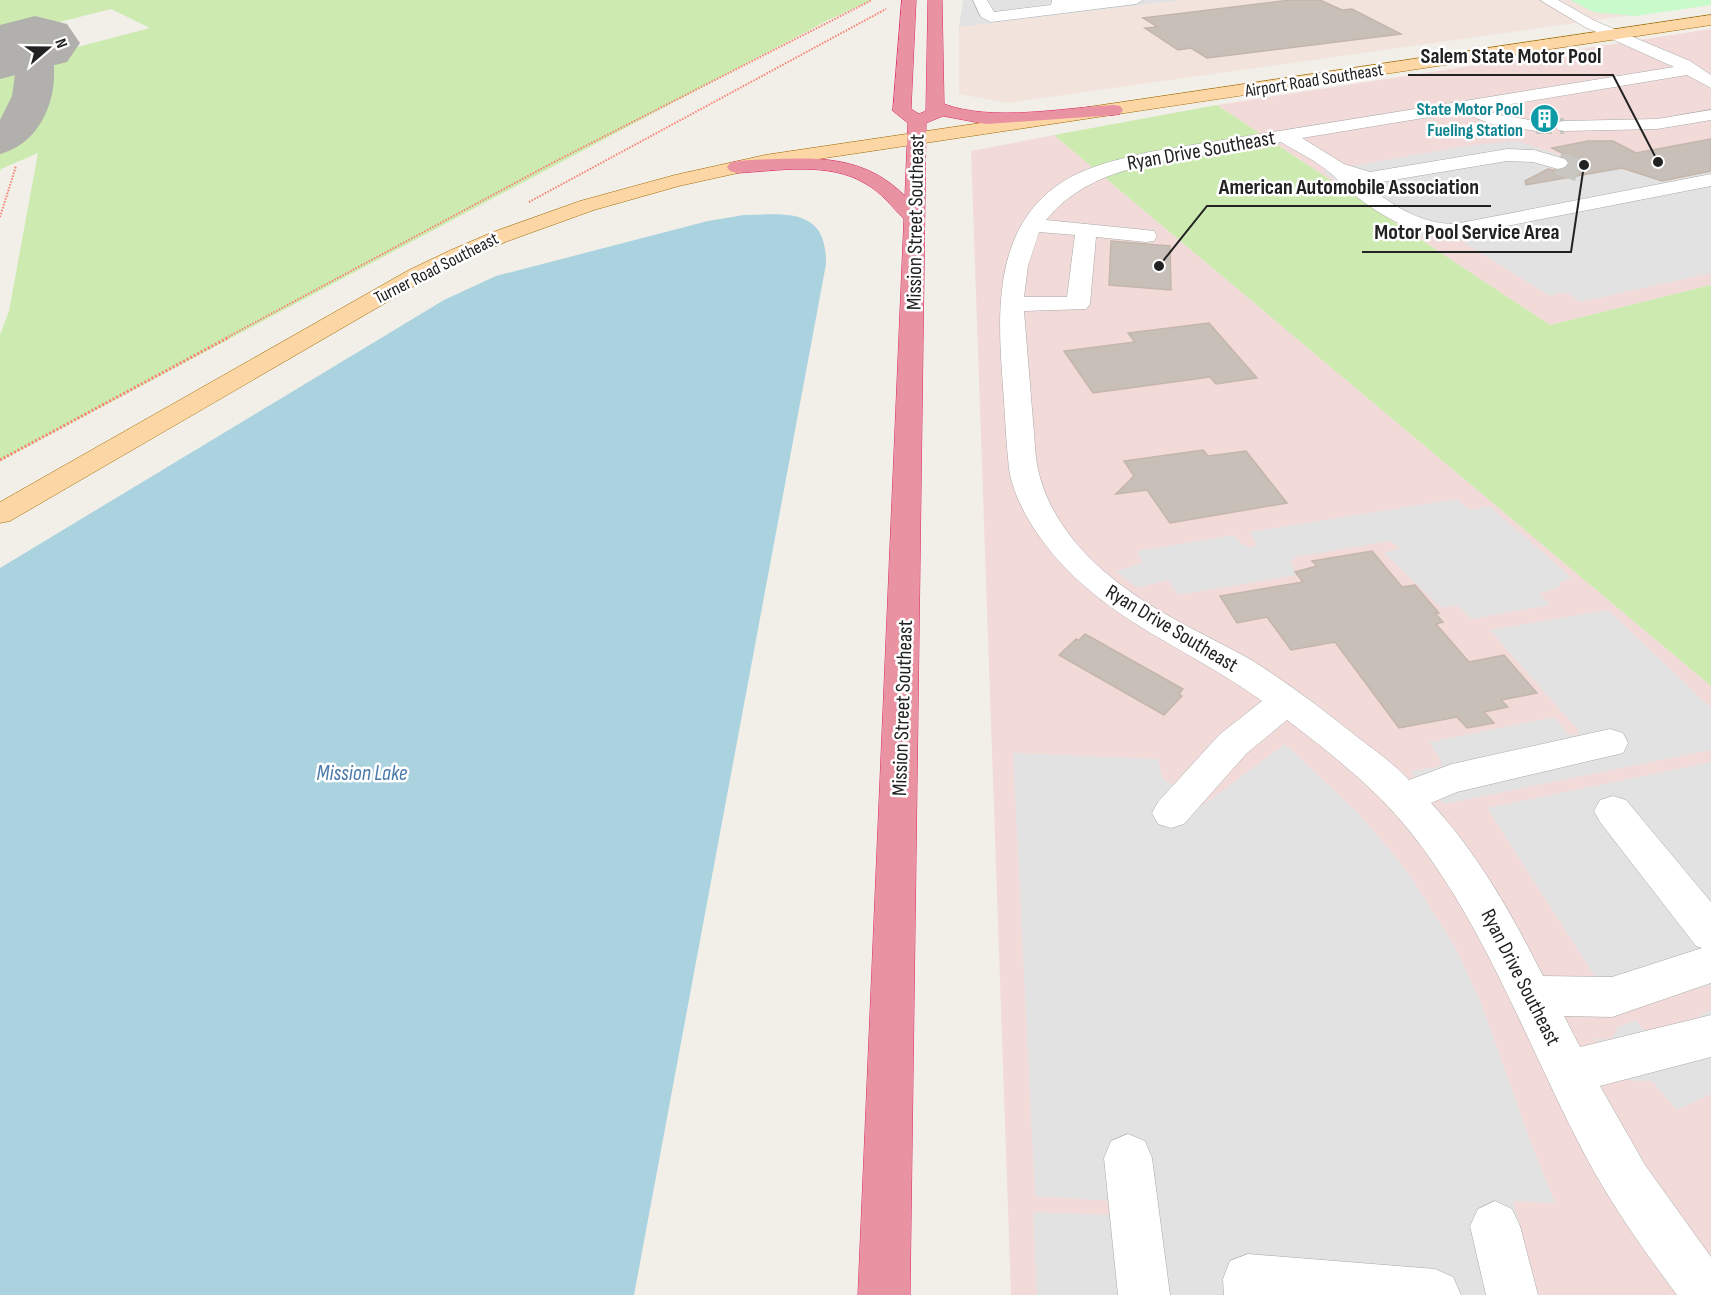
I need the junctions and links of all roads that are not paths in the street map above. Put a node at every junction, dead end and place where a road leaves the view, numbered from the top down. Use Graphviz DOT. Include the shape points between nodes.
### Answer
graph roads {
  1 [pos="909,0"];
  2 [pos="935,0"];
  3 [pos="980,0"];
  4 [pos="1049,0"];
  5 [pos="1136,0"];
  6 [pos="1547,0"];
  7 [pos="1078,6"];
  8 [pos="1711,20"];
  9 [pos="1612,34"];
  10 [pos="1691,69"];
  11 [pos="1711,83"];
  12 [pos="936,106"];
  13 [pos="1462,107"];
  14 [pos="1114,110"];
  15 [pos="1711,115"];
  16 [pos="1536,126"];
  17 [pos="1564,126"];
  18 [pos="917,130"];
  19 [pos="1285,136"];
  20 [pos="1558,163"];
  21 [pos="737,167"];
  22 [pos="1349,173"];
  23 [pos="1711,180"];
  24 [pos="916,219"];
  25 [pos="1033,225"];
  26 [pos="1086,230"];
  27 [pos="1146,236"];
  28 [pos="1013,304"];
  29 [pos="0,514"];
  30 [pos="1286,701"];
  31 [pos="1610,743"];
  32 [pos="1403,798"];
  33 [pos="1613,811"];
  34 [pos="1171,813"];
  35 [pos="1711,933"];
  36 [pos="1711,964"];
  37 [pos="1532,996"];
  38 [pos="1711,1036"];
  39 [pos="1569,1072"];
  40 [pos="1128,1158"];
  41 [pos="1495,1226"];
  42 [pos="884,1295"];
  43 [pos="1143,1295"];
  44 [pos="1250,1295"];
  45 [pos="1435,1295"];
  46 [pos="1512,1295"];
  47 [pos="1710,1295"];
  1 -- 18 [label="highway, Mission Street Southeast" via="902,111"];
  2 -- 12 [label="highway, Mission Street Southeast"];
  3 -- 7 [label="street" via="991,17"];
  4 -- 7 [label="street"];
  5 -- 7 [label="street"];
  6 -- 9 [label="street"];
  8 -- 9 [label="main road, Airport Road Southeast"];
  9 -- 10 [label="street"];
  9 -- 14 [label="main road, Airport Road Southeast"];
  10 -- 11 [label="street"];
  10 -- 13 [label="street, Ryan Drive Southeast"];
  12 -- 14 [label="highway" via="957,116 986,119"];
  12 -- 18 [label="highway, Mission Street Southeast" via="935,114"];
  13 -- 16 [label="street" via="1507,123"];
  13 -- 19 [label="street, Ryan Drive Southeast"];
  14 -- 18 [label="main road, Airport Road Southeast"];
  15 -- 17 [label="street" via="1657,124"];
  18 -- 21 [label="main road, Turner Road Southeast"];
  18 -- 24 [label="highway, Mission Street Southeast"];
  19 -- 22 [label="street"];
  19 -- 25 [label="street, Ryan Drive Southeast" via="1149,158 1102,170 1051,201"];
  20 -- 22 [label="street" via="1534,156 1498,156 1376,178"];
  21 -- 24 [label="highway" via="839,167 879,183"];
  21 -- 29 [label="main road, Turner Road Southeast" via="621,194 512,230 462,252"];
  22 -- 23 [label="street" via="1348,182 1402,217 1433,229 1455,230"];
  24 -- 42 [label="highway, Mission Street Southeast"];
  25 -- 26 [label="street"];
  25 -- 28 [label="street, Ryan Drive Southeast" via="1020,253"];
  26 -- 27 [label="street"];
  26 -- 28 [label="street" via="1078,304"];
  28 -- 30 [label="street, Ryan Drive Southeast" via="1021,458 1028,492 1042,520 1069,556 1104,588"];
  30 -- 32 [label="street, Ryan Drive Southeast" via="1383,777"];
  30 -- 34 [label="street" via="1233,744"];
  31 -- 32 [label="street" via="1452,779"];
  32 -- 37 [label="street, Ryan Drive Southeast" via="1459,866"];
  33 -- 35 [label="street"];
  36 -- 37 [label="street" via="1612,997"];
  37 -- 39 [label="street, Ryan Drive Southeast"];
  38 -- 39 [label="street"];
  39 -- 47 [label="street, Ryan Drive Southeast" via="1595,1125 1647,1210"];
  40 -- 43 [label="street"];
  41 -- 46 [label="street"];
  44 -- 45 [label="street" via="1248,1279"];
}
